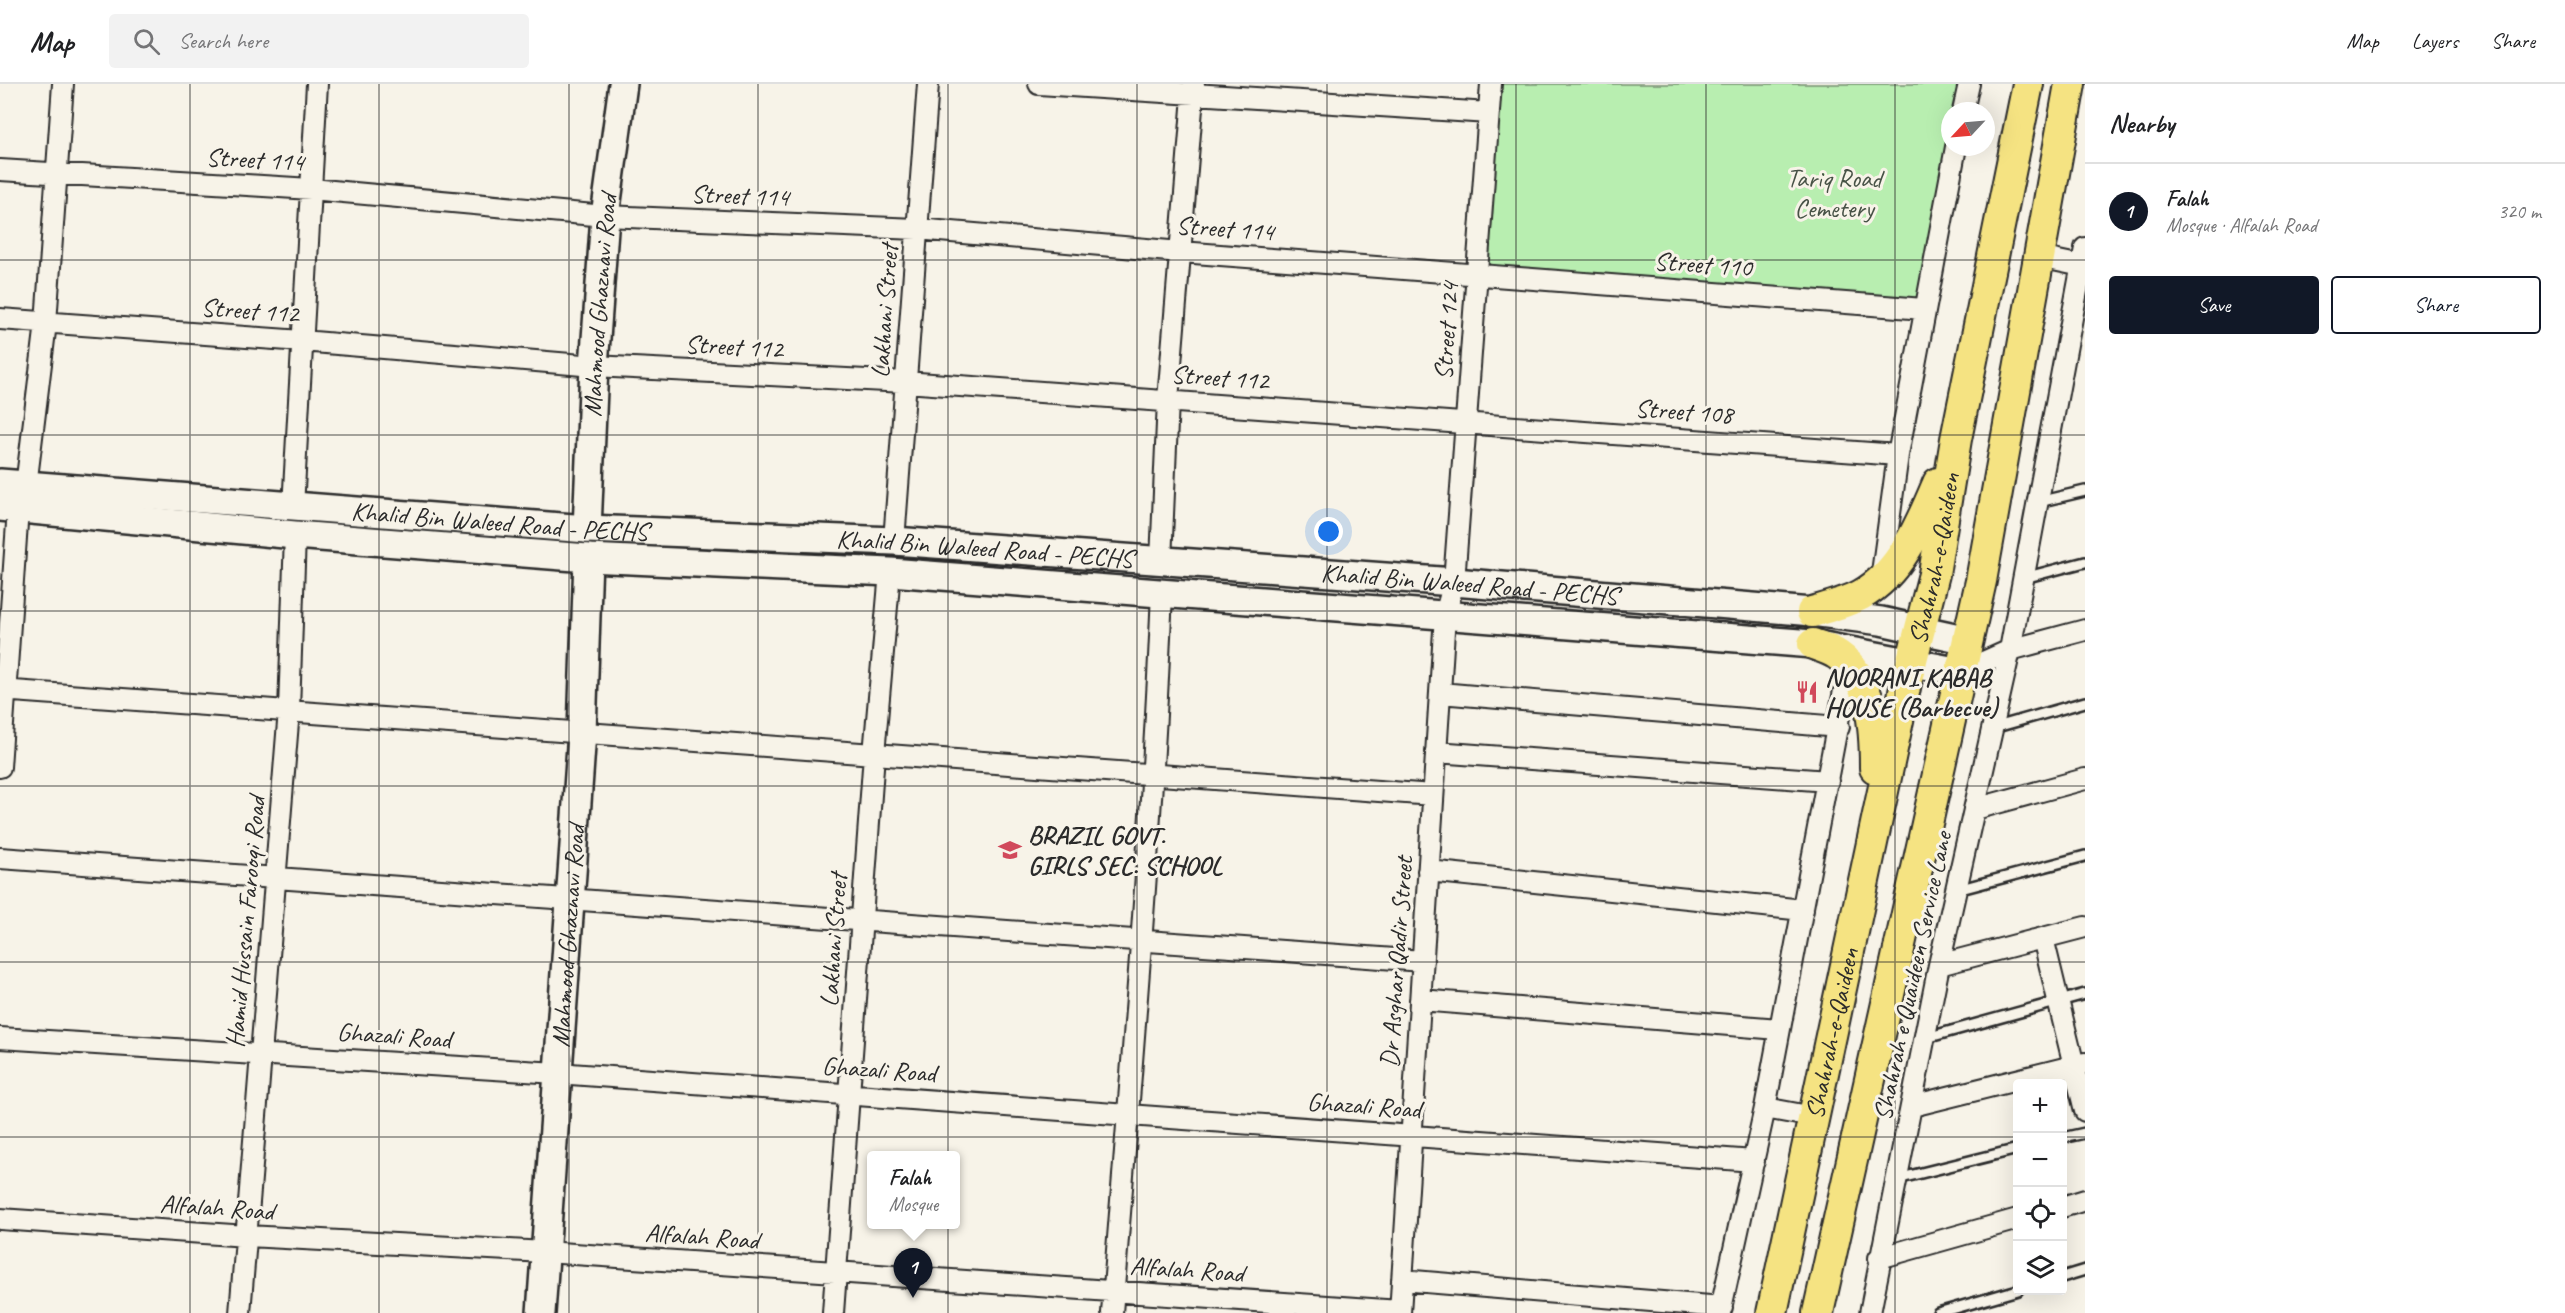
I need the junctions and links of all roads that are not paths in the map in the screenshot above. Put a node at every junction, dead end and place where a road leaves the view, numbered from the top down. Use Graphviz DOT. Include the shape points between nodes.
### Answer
graph roads {
  1 [pos="63,84"];
  2 [pos="317,84"];
  3 [pos="623,84"];
  4 [pos="928,84"];
  5 [pos="1039,84"];
  6 [pos="1491,84"];
  7 [pos="1969,84"];
  8 [pos="2028,84"];
  9 [pos="2070,84"];
  10 [pos="1194,88"];
  11 [pos="1966,102"];
  12 [pos="1489,113"];
  13 [pos="1954,156"];
  14 [pos="0,170"];
  15 [pos="56,175"];
  16 [pos="311,189"];
  17 [pos="605,216"];
  18 [pos="917,229"];
  19 [pos="1181,252"];
  20 [pos="2039,257"];
  21 [pos="2084,260"];
  22 [pos="1477,273"];
  23 [pos="1924,309"];
  24 [pos="0,319"];
  25 [pos="46,323"];
  26 [pos="302,341"];
  27 [pos="2076,348"];
  28 [pos="594,366"];
  29 [pos="905,382"];
  30 [pos="1168,400"];
  31 [pos="1466,422"];
  32 [pos="1956,439"];
  33 [pos="1898,455"];
  34 [pos="2085,491"];
  35 [pos="11,496"];
  36 [pos="2036,503"];
  37 [pos="293,507"];
  38 [pos="587,529"];
  39 [pos="295,535"];
  40 [pos="894,541"];
  41 [pos="588,558"];
  42 [pos="1161,561"];
  43 [pos="2085,562"];
  44 [pos="890,572"];
  45 [pos="2022,579"];
  46 [pos="1881,580"];
  47 [pos="1454,582"];
  48 [pos="1162,592"];
  49 [pos="1812,612"];
  50 [pos="1445,615"];
  51 [pos="1918,628"];
  52 [pos="2085,630"];
  53 [pos="1968,640"];
  54 [pos="1813,644"];
  55 [pos="2010,650"];
  56 [pos="1910,662"];
  57 [pos="1849,664"];
  58 [pos="1961,672"];
  59 [pos="3,690"];
  60 [pos="1440,693"];
  61 [pos="2085,702"];
  62 [pos="289,710"];
  63 [pos="1839,727"];
  64 [pos="1991,729"];
  65 [pos="582,732"];
  66 [pos="1436,752"];
  67 [pos="874,754"];
  68 [pos="0,767"];
  69 [pos="1155,775"];
  70 [pos="2085,779"];
  71 [pos="1828,781"];
  72 [pos="1433,795"];
  73 [pos="1975,809"];
  74 [pos="2085,856"];
  75 [pos="0,858"];
  76 [pos="1428,871"];
  77 [pos="276,879"];
  78 [pos="1957,890"];
  79 [pos="570,899"];
  80 [pos="1861,899"];
  81 [pos="1803,910"];
  82 [pos="861,921"];
  83 [pos="2085,927"];
  84 [pos="2043,938"];
  85 [pos="1143,941"];
  86 [pos="1423,961"];
  87 [pos="1939,965"];
  88 [pos="2085,994"];
  89 [pos="1420,1000"];
  90 [pos="2058,1001"];
  91 [pos="1779,1029"];
  92 [pos="0,1038"];
  93 [pos="1926,1038"];
  94 [pos="262,1054"];
  95 [pos="2080,1064"];
  96 [pos="558,1073"];
  97 [pos="849,1094"];
  98 [pos="1911,1106"];
  99 [pos="1765,1108"];
  100 [pos="2085,1111"];
  101 [pos="1126,1114"];
  102 [pos="1814,1116"];
  103 [pos="2085,1133"];
  104 [pos="1412,1136"];
  105 [pos="2067,1137"];
  106 [pos="2013,1150"];
  107 [pos="1754,1161"];
  108 [pos="1896,1179"];
  109 [pos="2085,1200"];
  110 [pos="2067,1205"];
  111 [pos="0,1219"];
  112 [pos="2013,1220"];
  113 [pos="247,1236"];
  114 [pos="545,1252"];
  115 [pos="1879,1258"];
  116 [pos="2085,1270"];
  117 [pos="836,1272"];
  118 [pos="2067,1275"];
  119 [pos="1402,1280"];
  120 [pos="1114,1291"];
  121 [pos="2013,1291"];
  122 [pos="1721,1310"];
  123 [pos="1400,1312"];
  124 [pos="240,1313"];
  125 [pos="541,1313"];
  126 [pos="833,1313"];
  127 [pos="1112,1313"];
  128 [pos="1772,1313"];
  129 [pos="1818,1313"];
  130 [pos="1870,1313"];
  131 [pos="1938,1313"];
  1 -- 15 [label="street"];
  2 -- 16 [label="street"];
  3 -- 17 [label="main road, Mahmood Ghaznavi Road"];
  4 -- 18 [label="street, Lakhani Street"];
  5 -- 10 [label="street"];
  6 -- 12 [label="street, Street 124"];
  7 -- 11 [label="street"];
  8 -- 32 [label="main road, Shahrah-e-Qaideen"];
  9 -- 20 [label="main road, Shahrah-e-Qaideen"];
  10 -- 12 [label="street"];
  10 -- 19 [label="street"];
  12 -- 22 [label="street, Street 124"];
  13 -- 23 [label="street"];
  14 -- 15 [label="street, Street 114"];
  15 -- 16 [label="street, Street 114"];
  15 -- 25 [label="street"];
  16 -- 17 [label="street, Street 114"];
  16 -- 26 [label="street"];
  17 -- 18 [label="street, Street 114"];
  17 -- 28 [label="main road, Mahmood Ghaznavi Road"];
  18 -- 19 [label="street, Street 114"];
  18 -- 29 [label="street, Lakhani Street"];
  19 -- 22 [label="street, Street 114"];
  19 -- 30 [label="street"];
  20 -- 21 [label="street"];
  20 -- 53 [label="main road, Shahrah-e-Qaideen"];
  21 -- 27 [label="street, Shahrah e Quaideen Service Lane"];
  22 -- 23 [label="street, Street 110"];
  22 -- 31 [label="street, Street 124"];
  23 -- 33 [label="street"];
  24 -- 25 [label="street, Street 112"];
  25 -- 26 [label="street, Street 112"];
  25 -- 35 [label="street"];
  26 -- 28 [label="street, Street 112"];
  26 -- 37 [label="street"];
  27 -- 36 [label="street, Shahrah e Quaideen Service Lane"];
  28 -- 29 [label="street, Street 112"];
  28 -- 38 [label="main road, Mahmood Ghaznavi Road"];
  29 -- 30 [label="street, Street 112"];
  29 -- 40 [label="street, Lakhani Street"];
  30 -- 31 [label="street, Street 112"];
  30 -- 42 [label="street"];
  31 -- 33 [label="street, Street 108"];
  31 -- 47 [label="street, Street 124"];
  32 -- 46 [label="main road" via="1912,540"];
  32 -- 51 [label="main road, Shahrah-e-Qaideen" via="1934,574"];
  33 -- 46 [label="street"];
  34 -- 36 [label="lane"];
  35 -- 37 [label="main road, Khalid Bin Waleed Road - PECHS"];
  35 -- 39 [label="main road, Khalid Bin Waleed Road - PECHS"];
  35 -- 59 [label="street"];
  36 -- 45 [label="street, Shahrah e Quaideen Service Lane"];
  37 -- 38 [label="main road, Khalid Bin Waleed Road - PECHS"];
  38 -- 40 [label="main road, Khalid Bin Waleed Road - PECHS"];
  39 -- 41 [label="main road, Khalid Bin Waleed Road - PECHS"];
  39 -- 62 [label="street, Hamid Hussain Farooqi Road"];
  40 -- 42 [label="main road, Khalid Bin Waleed Road - PECHS"];
  41 -- 44 [label="main road, Khalid Bin Waleed Road - PECHS"];
  41 -- 65 [label="main road, Mahmood Ghaznavi Road"];
  42 -- 47 [label="main road, Khalid Bin Waleed Road - PECHS"];
  43 -- 45 [label="lane"];
  44 -- 48 [label="main road, Khalid Bin Waleed Road - PECHS"];
  44 -- 67 [label="street, Lakhani Street"];
  45 -- 55 [label="street, Shahrah e Quaideen Service Lane"];
  46 -- 49 [label="main road" via="1863,594"];
  47 -- 49 [label="main road, Khalid Bin Waleed Road - PECHS"];
  47 -- 50 [label="street, Street 124"];
  48 -- 50 [label="main road, Khalid Bin Waleed Road - PECHS"];
  48 -- 69 [label="street"];
  49 -- 51 [label="main road, Khalid Bin Waleed Road - PECHS"];
  50 -- 54 [label="main road, Khalid Bin Waleed Road - PECHS"];
  50 -- 60 [label="street, Dr Asghar Qadir Street"];
  51 -- 53 [label="main road, Khalid Bin Waleed Road - PECHS"];
  51 -- 56 [label="main road, Shahrah-e-Qaideen"];
  52 -- 55 [label="street"];
  53 -- 55 [label="street"];
  53 -- 58 [label="main road, Shahrah-e-Qaideen"];
  54 -- 56 [label="main road, Khalid Bin Waleed Road - PECHS"];
  54 -- 57 [label="main road"];
  55 -- 58 [label="street"];
  55 -- 64 [label="street, Shahrah e Quaideen Service Lane"];
  56 -- 58 [label="main road, Khalid Bin Waleed Road - PECHS"];
  56 -- 80 [label="main road, Shahrah-e-Qaideen"];
  57 -- 63 [label="street"];
  57 -- 80 [label="main road" via="1860,680 1875,729 1875,797"];
  58 -- 129 [label="main road, Shahrah-e-Qaideen"];
  59 -- 62 [label="street"];
  59 -- 68 [label="street"];
  60 -- 63 [label="street"];
  60 -- 66 [label="street, Dr Asghar Qadir Street"];
  61 -- 64 [label="lane"];
  62 -- 65 [label="street"];
  62 -- 77 [label="street, Hamid Hussain Farooqi Road"];
  63 -- 71 [label="street"];
  64 -- 73 [label="street, Shahrah e Quaideen Service Lane"];
  65 -- 67 [label="street"];
  65 -- 79 [label="main road, Mahmood Ghaznavi Road"];
  66 -- 71 [label="street"];
  66 -- 72 [label="street, Dr Asghar Qadir Street"];
  67 -- 69 [label="street"];
  67 -- 82 [label="street, Lakhani Street"];
  69 -- 72 [label="street"];
  69 -- 85 [label="street"];
  70 -- 73 [label="street"];
  71 -- 81 [label="street"];
  72 -- 76 [label="street, Dr Asghar Qadir Street"];
  73 -- 78 [label="street, Shahrah e Quaideen Service Lane"];
  74 -- 78 [label="lane"];
  75 -- 77 [label="street"];
  76 -- 81 [label="street"];
  76 -- 86 [label="street, Dr Asghar Qadir Street"];
  77 -- 79 [label="street"];
  77 -- 94 [label="street, Hamid Hussain Farooqi Road"];
  78 -- 87 [label="street, Shahrah e Quaideen Service Lane"];
  79 -- 82 [label="street"];
  79 -- 96 [label="main road, Mahmood Ghaznavi Road"];
  80 -- 102 [label="main road, Shahrah-e-Qaideen"];
  81 -- 91 [label="street"];
  82 -- 85 [label="street"];
  82 -- 97 [label="street, Lakhani Street"];
  83 -- 84 [label="street"];
  84 -- 87 [label="street"];
  84 -- 90 [label="street"];
  85 -- 86 [label="street"];
  85 -- 101 [label="street"];
  86 -- 89 [label="street, Dr Asghar Qadir Street"];
  87 -- 93 [label="street, Shahrah e Quaideen Service Lane"];
  88 -- 90 [label="lane"];
  89 -- 91 [label="street"];
  89 -- 104 [label="street, Dr Asghar Qadir Street"];
  90 -- 93 [label="lane"];
  90 -- 95 [label="street"];
  91 -- 99 [label="street"];
  92 -- 94 [label="street, Ghazali Road"];
  93 -- 98 [label="street, Shahrah e Quaideen Service Lane"];
  94 -- 96 [label="street, Ghazali Road"];
  94 -- 113 [label="street, Hamid Hussain Farooqi Road"];
  95 -- 98 [label="street"];
  95 -- 100 [label="street"];
  96 -- 97 [label="street, Ghazali Road"];
  96 -- 114 [label="main road, Mahmood Ghaznavi Road"];
  97 -- 101 [label="street, Ghazali Road"];
  97 -- 117 [label="street, Lakhani Street"];
  98 -- 108 [label="street, Shahrah e Quaideen Service Lane"];
  99 -- 102 [label="street"];
  99 -- 107 [label="street"];
  101 -- 104 [label="street, Ghazali Road"];
  101 -- 120 [label="street"];
  102 -- 128 [label="main road, Shahrah-e-Qaideen"];
  103 -- 105 [label="lane"];
  104 -- 107 [label="street, Ghazali Road"];
  104 -- 119 [label="street, Dr Asghar Qadir Street"];
  106 -- 108 [label="lane"];
  107 -- 122 [label="street"];
  108 -- 115 [label="street, Shahrah e Quaideen Service Lane"];
  109 -- 110 [label="street"];
  111 -- 113 [label="street, Alfalah Road"];
  112 -- 115 [label="street"];
  113 -- 114 [label="street, Alfalah Road"];
  113 -- 124 [label="street, Hamid Hussain Farooqi Road"];
  114 -- 117 [label="street, Alfalah Road"];
  114 -- 125 [label="main road, Mahmood Ghaznavi Road"];
  115 -- 130 [label="street, Shahrah e Quaideen Service Lane"];
  116 -- 118 [label="lane"];
  117 -- 120 [label="street, Alfalah Road"];
  117 -- 126 [label="street, Lakhani Street"];
  119 -- 122 [label="street"];
  119 -- 123 [label="street, Dr Asghar Qadir Street"];
  120 -- 123 [label="street, Alfalah Road"];
  120 -- 127 [label="street"];
  121 -- 131 [label="lane"];
}
